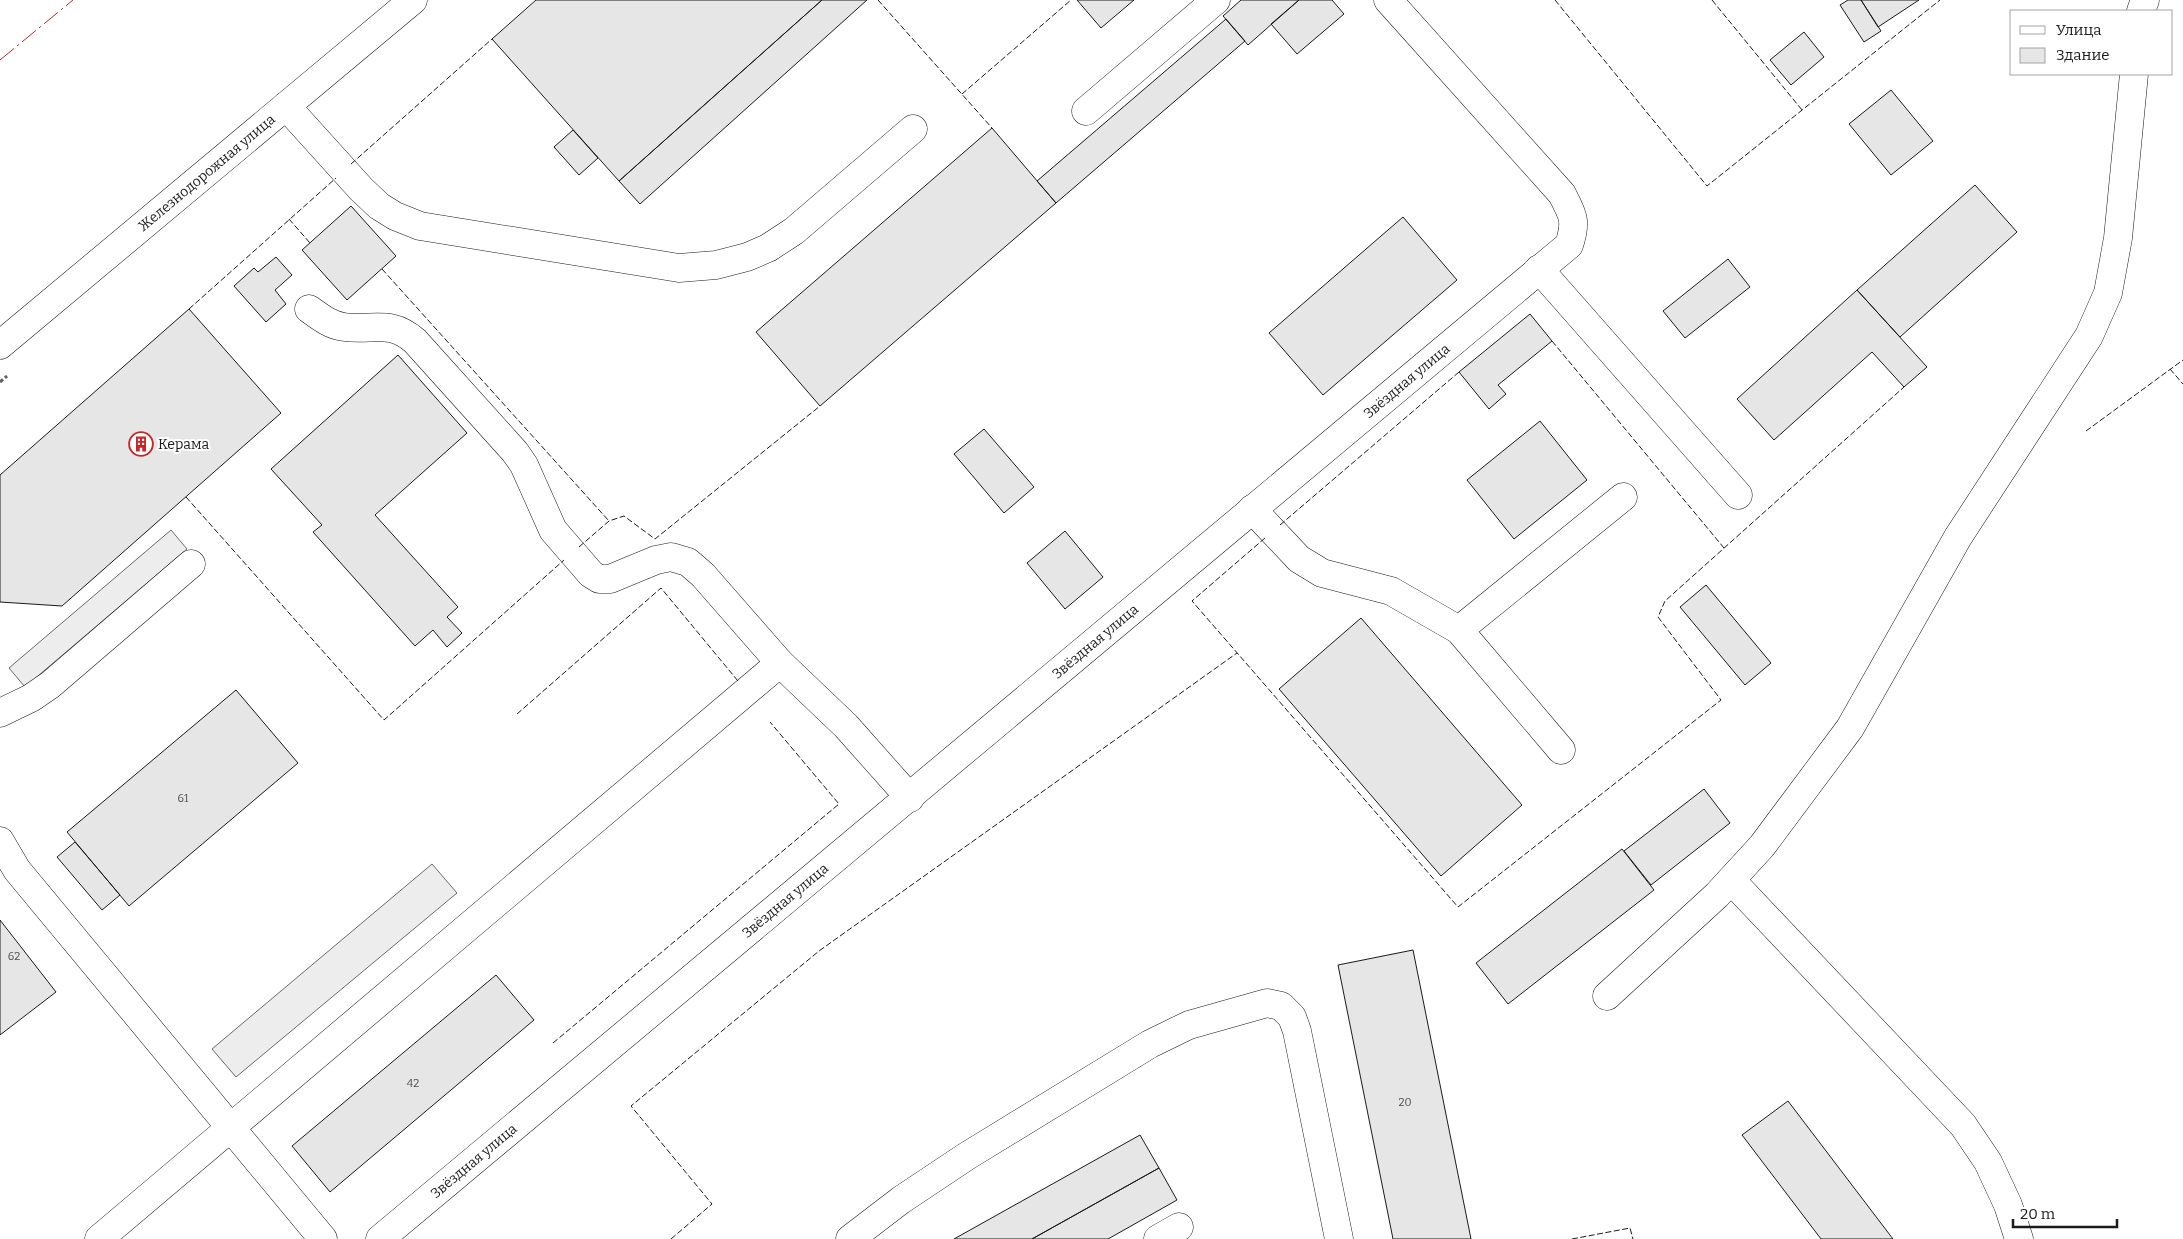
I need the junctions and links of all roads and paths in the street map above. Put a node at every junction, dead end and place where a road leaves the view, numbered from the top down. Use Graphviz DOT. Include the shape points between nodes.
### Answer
graph roads {
  1 [pos="412,0"];
  2 [pos="1216,0"];
  3 [pos="1388,0"];
  4 [pos="2134,75"];
  5 [pos="286,106"];
  6 [pos="1086,111"];
  7 [pos="913,129"];
  8 [pos="1539,269"];
  9 [pos="309,309"];
  10 [pos="0,345"];
  11 [pos="1738,495"];
  12 [pos="1623,497"];
  13 [pos="1252,509"];
  14 [pos="191,564"];
  15 [pos="1459,630"];
  16 [pos="780,663"];
  17 [pos="0,713"];
  18 [pos="1561,750"];
  19 [pos="910,798"];
  20 [pos="0,841"];
  21 [pos="1731,880"];
  22 [pos="1607,996"];
  23 [pos="230,1127"];
  24 [pos="99,1239"];
  25 [pos="323,1239"];
  26 [pos="380,1239"];
  27 [pos="850,1239"];
  28 [pos="1339,1239"];
  29 [pos="2019,1239"];
  1 -- 5 [label="street, Железнодорожная улица"];
  2 -- 6 [label="street"];
  3 -- 8 [label="street, Звёздная улица" via="1562,194 1575,227 1569,244"];
  4 -- 21 [label="street" via="2118,238 2108,293 2089,336 1958,537 1850,728 1762,846"];
  5 -- 7 [label="street" via="361,189 378,206 395,216 420,226 679,268 716,265 768,248 794,231"];
  5 -- 10 [label="street, Железнодорожная улица"];
  8 -- 11 [label="street"];
  8 -- 13 [label="street, Звёздная улица"];
  9 -- 16 [label="street" via="325,321 343,327 385,326 404,331 415,340 515,452 553,530 591,574 599,579 610,579 656,560 672,557 688,562"];
  12 -- 15 [label="street"];
  13 -- 15 [label="street" via="1299,559 1322,573 1391,591"];
  13 -- 19 [label="street, Звёздная улица"];
  14 -- 17 [label="street" via="50,684 31,698"];
  15 -- 18 [label="street"];
  16 -- 19 [label="street" via="846,726"];
  16 -- 23 [label="street"];
  19 -- 26 [label="street, Звёздная улица"];
  20 -- 23 [label="street" via="17,870"];
  21 -- 22 [label="street"];
  21 -- 29 [label="street" via="1963,1125 1988,1162"];
  23 -- 24 [label="street"];
  23 -- 25 [label="street"];
  27 -- 28 [label="street" via="959,1161 1150,1044 1189,1025 1267,1002 1281,1006 1292,1017 1297,1031"];
}
